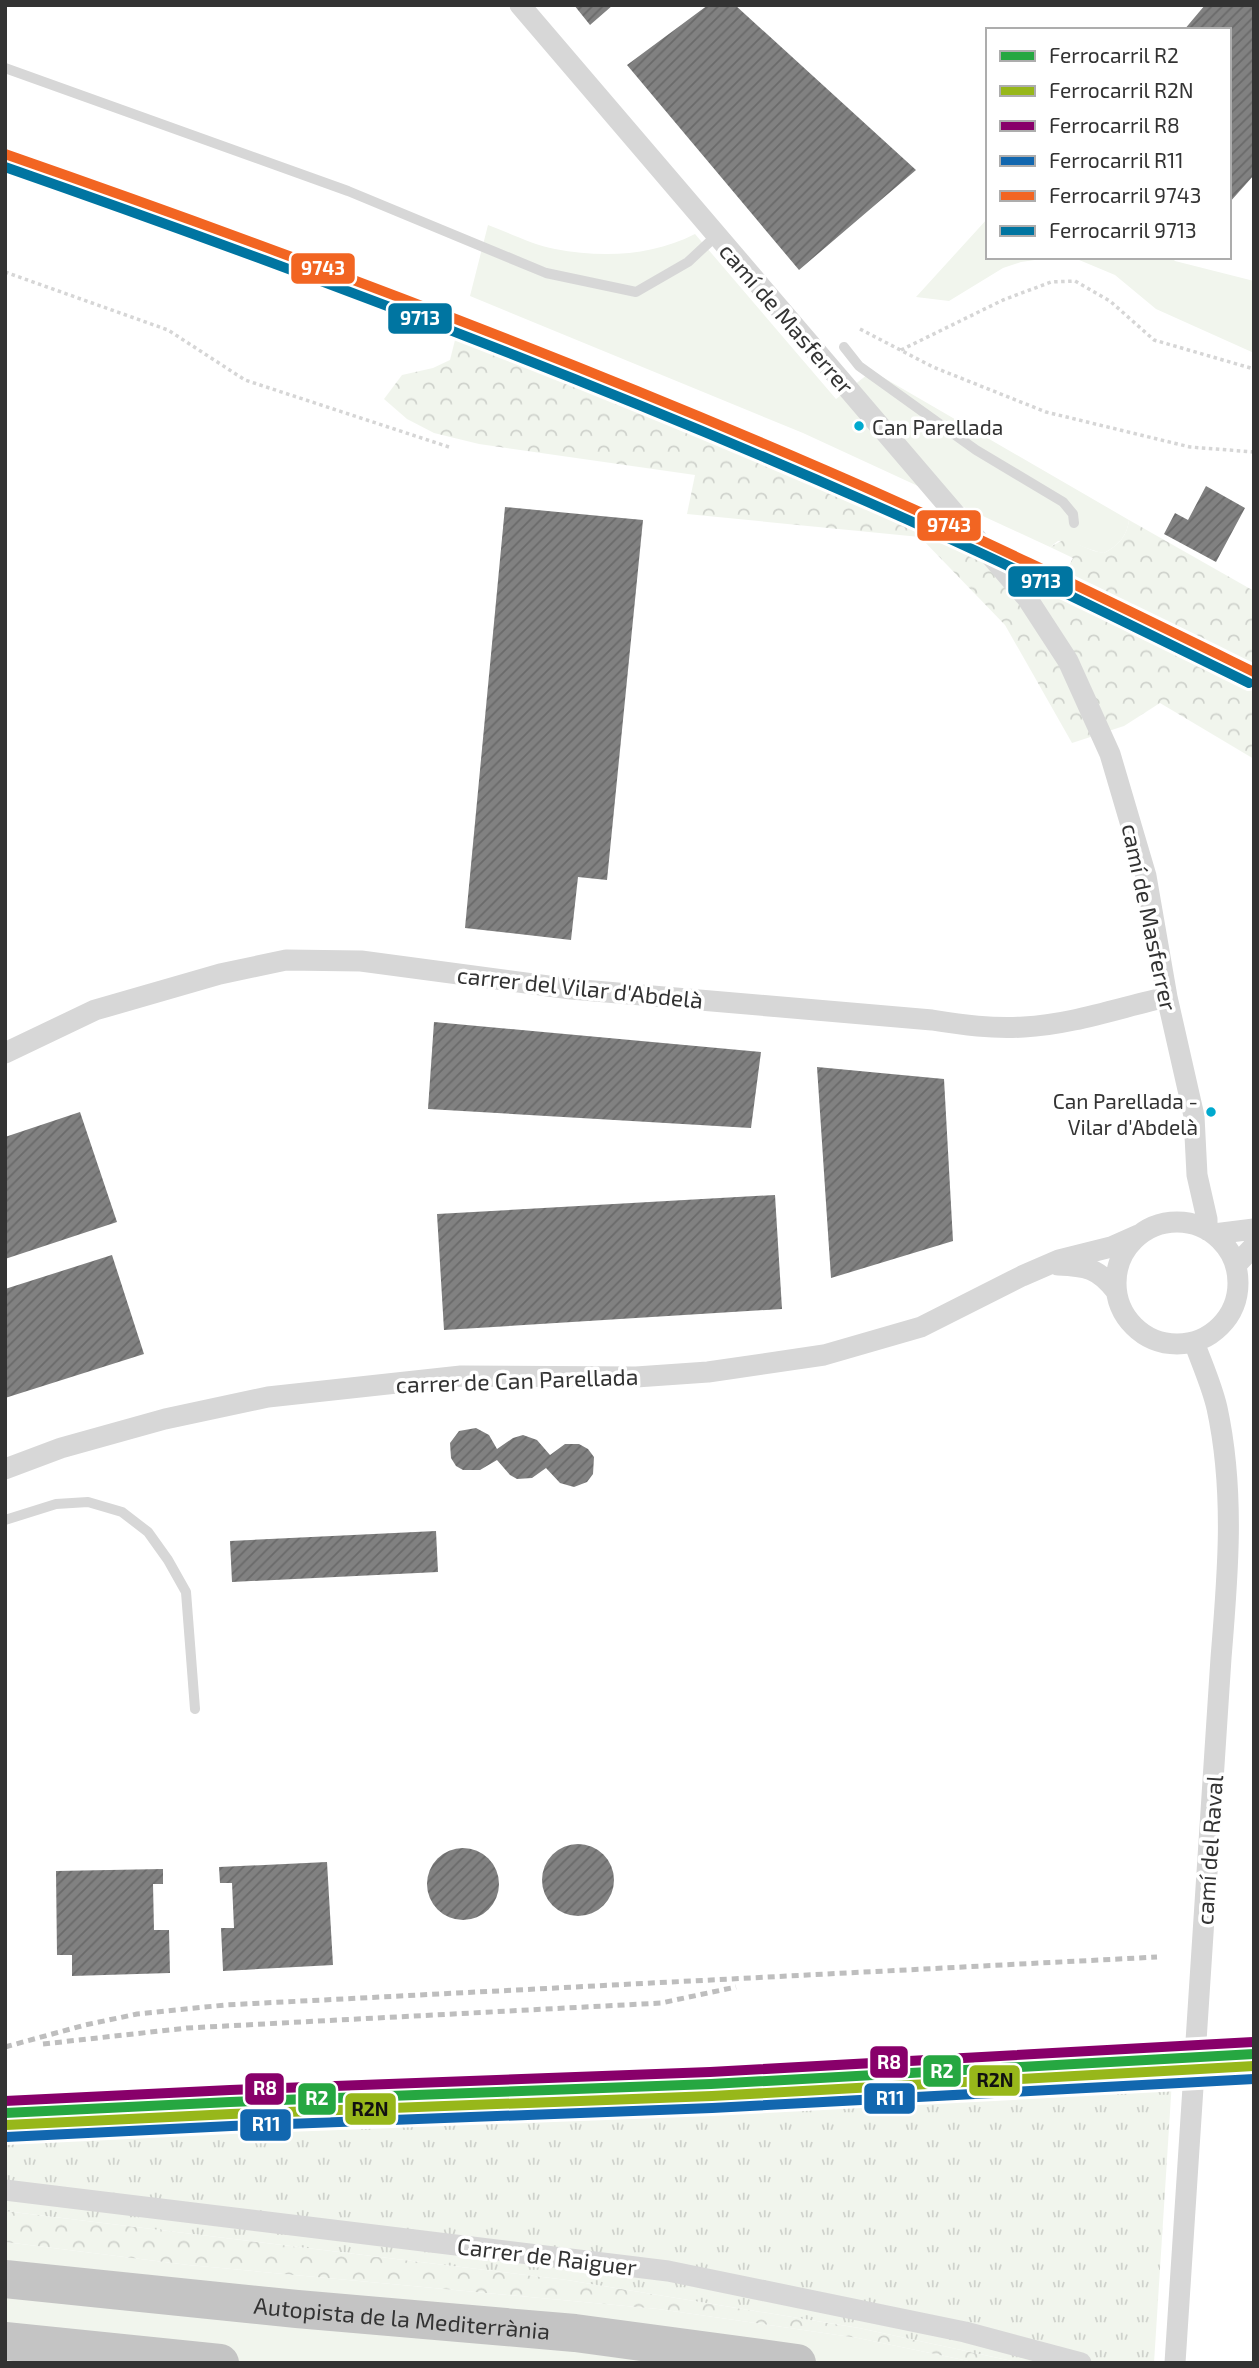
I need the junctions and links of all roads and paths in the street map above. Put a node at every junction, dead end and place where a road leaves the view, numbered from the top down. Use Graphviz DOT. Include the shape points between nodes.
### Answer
graph roads {
  1 [pos="520,5"];
  2 [pos="5,68"];
  3 [pos="717,236"];
  4 [pos="5,272"];
  5 [pos="860,329"];
  6 [pos="844,347"];
  7 [pos="901,350"];
  8 [pos="1254,369"];
  9 [pos="449,447"];
  10 [pos="1254,452"];
  11 [pos="1074,523"];
  12 [pos="1167,997"];
  13 [pos="5,1053"];
  14 [pos="1196,1156"];
  15 [pos="1177,1222"];
  16 [pos="1254,1229"];
  17 [pos="1210,1232"];
  18 [pos="1138,1235"];
  19 [pos="1254,1247"];
  20 [pos="1236,1265"];
  21 [pos="1022,1276"];
  22 [pos="1116,1291"];
  23 [pos="1194,1342"];
  24 [pos="5,1469"];
  25 [pos="5,1520"];
  26 [pos="195,1709"];
  27 [pos="5,2190"];
  28 [pos="5,2279"];
  29 [pos="5,2341"];
  30 [pos="220,2363"];
  31 [pos="797,2363"];
  32 [pos="1081,2363"];
  33 [pos="1175,2363"];
  1 -- 3 [label="street, camí de Masferrer"];
  2 -- 3 [label="lane" via="348,191 546,273 636,292 688,262"];
  3 -- 12 [label="street, camí de Masferrer" via="1027,598 1069,661 1110,754 1146,876"];
  4 -- 9 [label="path" via="168,330 245,380"];
  5 -- 7 [label="path"];
  6 -- 11 [label="lane" via="859,366 965,442 1063,502"];
  7 -- 8 [label="path" via="1003,300 1051,282 1075,281 1110,301 1154,340"];
  7 -- 10 [label="path" via="1046,412 1190,447"];
  12 -- 13 [label="street, carrer del Vilar d'Abdelà" via="1026,1027 977,1027 572,989 361,961 286,960 95,1010"];
  12 -- 14 [label="street, camí de Masferrer" via="1194,1116"];
  14 -- 15 [label="street, camí de Masferrer" via="1189,1195"];
  14 -- 17 [label="street, camí de Masferrer"];
  15 -- 17 [label="street"];
  15 -- 18 [label="street"];
  16 -- 17 [label="street"];
  17 -- 20 [label="street"];
  18 -- 21 [label="street, carrer de Can Parellada"];
  18 -- 22 [label="street" via="1124,1251"];
  19 -- 20 [label="street"];
  20 -- 23 [label="street" via="1239,1284 1226,1321"];
  21 -- 22 [label="street, carrer de Can Parellada" via="1058,1265 1080,1266 1104,1275"];
  21 -- 24 [label="street, carrer de Can Parellada" via="922,1326 824,1355 708,1372 636,1377 461,1376 268,1397 165,1419"];
  22 -- 23 [label="street" via="1122,1311 1135,1328 1173,1344"];
  23 -- 33 [label="street, camí del Raval" via="1216,1407 1227,1480 1229,1563"];
  25 -- 26 [label="lane" via="56,1504 88,1503 122,1512 148,1532 186,1592"];
  27 -- 32 [label="street, Carrer de Raiguer" via="668,2271 965,2332"];
  28 -- 31 [label="highway, Autopista de la Mediterrània" via="575,2333"];
  29 -- 30 [label="highway"];
}
